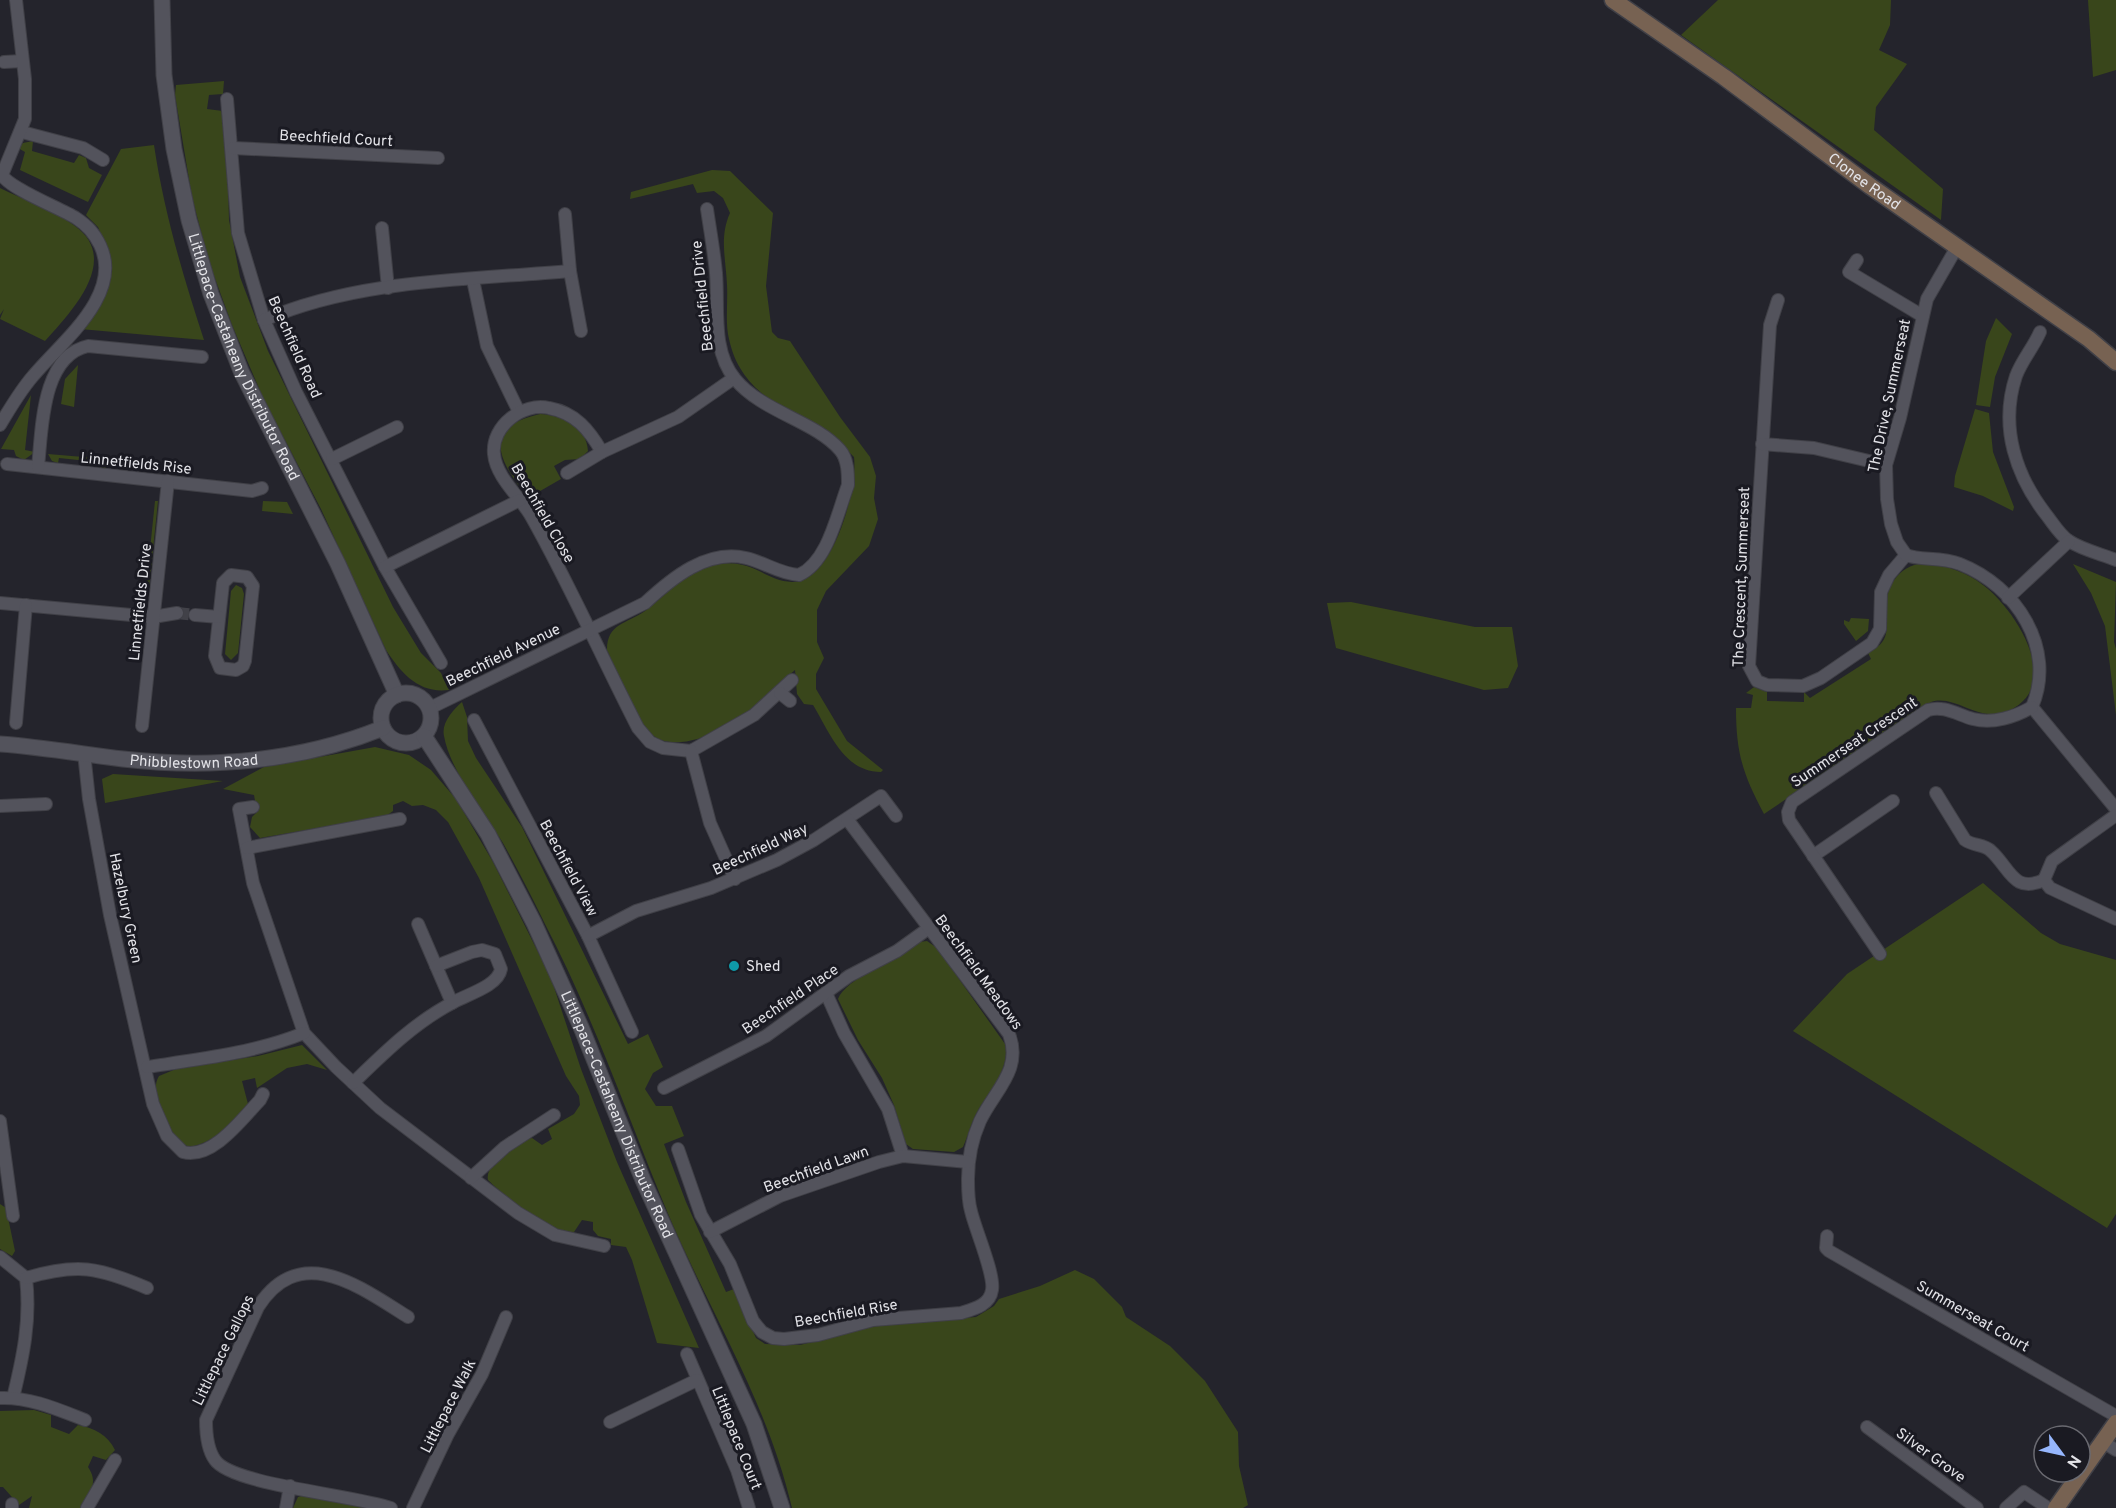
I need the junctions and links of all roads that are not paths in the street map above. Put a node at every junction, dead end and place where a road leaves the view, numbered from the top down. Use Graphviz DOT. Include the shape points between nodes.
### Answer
graph roads {
  1 [pos="16,0"];
  2 [pos="162,0"];
  3 [pos="1613,0"];
  4 [pos="22,61"];
  5 [pos="4,62"];
  6 [pos="227,99"];
  7 [pos="22,132"];
  8 [pos="233,148"];
  9 [pos="438,158"];
  10 [pos="103,160"];
  11 [pos="707,209"];
  12 [pos="565,214"];
  13 [pos="382,228"];
  14 [pos="1957,247"];
  15 [pos="1857,260"];
  16 [pos="570,271"];
  17 [pos="473,280"];
  18 [pos="388,288"];
  19 [pos="1778,300"];
  20 [pos="1921,315"];
  21 [pos="264,320"];
  22 [pos="581,331"];
  23 [pos="2040,332"];
  24 [pos="202,357"];
  25 [pos="2116,362"];
  26 [pos="734,378"];
  27 [pos="519,411"];
  28 [pos="0,425"];
  29 [pos="397,427"];
  30 [pos="1762,444"];
  31 [pos="602,452"];
  32 [pos="332,459"];
  33 [pos="7,464"];
  34 [pos="1886,465"];
  35 [pos="38,467"];
  36 [pos="567,473"];
  37 [pos="168,481"];
  38 [pos="262,488"];
  39 [pos="520,500"];
  40 [pos="2069,541"];
  41 [pos="1906,555"];
  42 [pos="2116,560"];
  43 [pos="385,567"];
  44 [pos="2008,598"];
  45 [pos="0,603"];
  46 [pos="26,605"];
  47 [pos="177,613"];
  48 [pos="195,615"];
  49 [pos="153,617"];
  50 [pos="219,617"];
  51 [pos="590,629"];
  52 [pos="441,663"];
  53 [pos="792,680"];
  54 [pos="397,695"];
  55 [pos="2032,707"];
  56 [pos="430,708"];
  57 [pos="474,720"];
  58 [pos="16,723"];
  59 [pos="142,726"];
  60 [pos="383,728"];
  61 [pos="424,736"];
  62 [pos="0,744"];
  63 [pos="691,751"];
  64 [pos="84,753"];
  65 [pos="1936,793"];
  66 [pos="1893,801"];
  67 [pos="46,804"];
  68 [pos="0,806"];
  69 [pos="253,807"];
  70 [pos="2116,808"];
  71 [pos="2116,815"];
  72 [pos="896,816"];
  73 [pos="400,819"];
  74 [pos="847,819"];
  75 [pos="247,848"];
  76 [pos="1813,856"];
  77 [pos="735,879"];
  78 [pos="2044,880"];
  79 [pos="2116,920"];
  80 [pos="418,924"];
  81 [pos="929,928"];
  82 [pos="588,936"];
  83 [pos="1880,954"];
  84 [pos="436,966"];
  85 [pos="826,993"];
  86 [pos="452,1003"];
  87 [pos="632,1032"];
  88 [pos="304,1033"];
  89 [pos="147,1067"];
  90 [pos="353,1083"];
  91 [pos="664,1088"];
  92 [pos="263,1094"];
  93 [pos="554,1115"];
  94 [pos="0,1121"];
  95 [pos="678,1149"];
  96 [pos="903,1156"];
  97 [pos="968,1162"];
  98 [pos="471,1178"];
  99 [pos="5,1196"];
  100 [pos="13,1216"];
  101 [pos="710,1232"];
  102 [pos="1827,1236"];
  103 [pos="604,1246"];
  104 [pos="0,1257"];
  105 [pos="26,1278"];
  106 [pos="147,1288"];
  107 [pos="990,1297"];
  108 [pos="408,1317"];
  109 [pos="506,1317"];
  110 [pos="687,1354"];
  111 [pos="697,1380"];
  112 [pos="0,1398"];
  113 [pos="13,1398"];
  114 [pos="2116,1416"];
  115 [pos="85,1420"];
  116 [pos="610,1422"];
  117 [pos="2116,1423"];
  118 [pos="1867,1426"];
  119 [pos="2110,1446"];
  120 [pos="116,1460"];
  121 [pos="290,1486"];
  122 [pos="87,1508"];
  123 [pos="286,1508"];
  124 [pos="391,1508"];
  125 [pos="413,1508"];
  126 [pos="749,1508"];
  127 [pos="782,1508"];
  128 [pos="1977,1508"];
  129 [pos="2006,1508"];
  130 [pos="2048,1508"];
  131 [pos="2056,1508"];
  1 -- 4 [label="street"];
  2 -- 54 [label="street, Littlepace-Castaheany Distributor Road" via="164,75 174,149 189,220 211,294 241,371 338,564"];
  3 -- 14 [label="main road, Clonee Road"];
  4 -- 5 [label="street"];
  4 -- 7 [label="street" via="26,100"];
  6 -- 8 [label="street, Beechfield Road"];
  7 -- 10 [label="street" via="83,148"];
  7 -- 28 [label="street" via="2,175 93,232 106,270 89,313 33,376"];
  8 -- 9 [label="street, Beechfield Court"];
  8 -- 21 [label="street, Beechfield Road" via="238,233"];
  11 -- 26 [label="street, Beechfield Drive" via="716,275 718,337"];
  12 -- 16 [label="street"];
  13 -- 18 [label="street"];
  14 -- 20 [label="street, The Drive, Summerseat"];
  14 -- 25 [label="main road, Clonee Road"];
  15 -- 20 [label="street" via="1850,272"];
  16 -- 17 [label="street"];
  16 -- 22 [label="street"];
  17 -- 18 [label="street"];
  17 -- 27 [label="street" via="487,346"];
  18 -- 21 [label="street" via="290,309"];
  19 -- 30 [label="street, The Crescent, Summerseat" via="1770,325"];
  20 -- 34 [label="street, The Drive, Summerseat"];
  21 -- 32 [label="street, Beechfield Road"];
  23 -- 40 [label="street" via="2016,377 2010,441 2027,487"];
  24 -- 35 [label="street" via="88,346 76,350 49,386"];
  26 -- 31 [label="street" via="678,417"];
  26 -- 51 [label="street, Beechfield Drive" via="759,399 841,451 848,485 820,556 811,569 799,575 746,558 718,558 694,565 645,603"];
  27 -- 31 [label="street" via="545,407 574,417"];
  27 -- 39 [label="street, Beechfield Close" via="501,428 494,454"];
  29 -- 32 [label="street"];
  30 -- 34 [label="street" via="1814,448"];
  30 -- 41 [label="street, The Crescent, Summerseat" via="1749,666 1757,681 1767,685 1807,685 1872,643 1880,629 1881,592"];
  31 -- 36 [label="street"];
  32 -- 43 [label="street, Beechfield Road"];
  33 -- 35 [label="street, Linnetfields Rise"];
  34 -- 41 [label="street, The Drive, Summerseat" via="1891,524"];
  35 -- 37 [label="street, Linnetfields Rise"];
  37 -- 38 [label="street, Linnetfields Rise" via="252,491"];
  37 -- 49 [label="street, Linnetfields Drive"];
  39 -- 43 [label="street"];
  39 -- 51 [label="street, Beechfield Close"];
  40 -- 42 [label="street"];
  40 -- 44 [label="street"];
  41 -- 44 [label="street" via="1960,564"];
  43 -- 52 [label="street, Beechfield Road"];
  44 -- 55 [label="street" via="2037,645 2042,670"];
  45 -- 46 [label="street"];
  46 -- 49 [label="street"];
  46 -- 58 [label="street"];
  47 -- 49 [label="street"];
  48 -- 50 [label="street"];
  49 -- 59 [label="street, Linnetfields Drive"];
  50 -- 50 [label="street" via="224,580 231,575 250,579 253,586 244,661 236,670 220,668 216,661"];
  51 -- 56 [label="street, Beechfield Avenue"];
  51 -- 63 [label="street, Beechfield Close" via="641,732 663,748"];
  53 -- 63 [label="street" via="785,697"];
  54 -- 56 [label="street" via="412,693"];
  54 -- 60 [label="street" via="385,705"];
  55 -- 70 [label="street"];
  55 -- 76 [label="street, Summerseat Crescent" via="2006,718 1984,721 1941,708 1928,710 1792,802 1789,820"];
  56 -- 61 [label="street" via="431,723"];
  57 -- 82 [label="street, Beechfield View"];
  60 -- 61 [label="street" via="401,743 418,741"];
  60 -- 64 [label="street, Phibblestown Road" via="323,748 247,761 198,763"];
  61 -- 127 [label="street, Littlepace-Castaheany Distributor Road" via="488,834 534,923 582,1027 643,1180 754,1424"];
  62 -- 64 [label="street, Phibblestown Road"];
  63 -- 77 [label="street" via="710,823"];
  64 -- 89 [label="street, Hazelbury Green" via="110,915"];
  65 -- 78 [label="street" via="1971,845 1991,850 2021,883 2032,885"];
  66 -- 76 [label="street"];
  67 -- 68 [label="street"];
  69 -- 75 [label="street" via="239,809"];
  71 -- 78 [label="street" via="2052,861"];
  72 -- 74 [label="street, Beechfield Way" via="881,796"];
  73 -- 75 [label="street"];
  74 -- 77 [label="street, Beechfield Way"];
  74 -- 81 [label="street, Beechfield Meadows"];
  75 -- 88 [label="street" via="253,883"];
  76 -- 83 [label="street"];
  77 -- 82 [label="street, Beechfield Way" via="636,911"];
  78 -- 79 [label="street" via="2050,888"];
  80 -- 84 [label="street"];
  81 -- 85 [label="street, Beechfield Place"];
  81 -- 97 [label="street, Beechfield Meadows" via="1009,1034 1014,1047 1000,1090 981,1118"];
  82 -- 87 [label="street, Beechfield View"];
  84 -- 86 [label="street"];
  84 -- 86 [label="street" via="482,950 495,954 500,962 500,975 495,980"];
  85 -- 91 [label="street, Beechfield Place" via="766,1036"];
  85 -- 96 [label="street" via="888,1109"];
  86 -- 90 [label="street" via="414,1027"];
  88 -- 89 [label="street" via="247,1052"];
  88 -- 90 [label="street"];
  89 -- 92 [label="street, Hazelbury Green" via="159,1121 172,1143 189,1154 198,1154 226,1134"];
  90 -- 98 [label="street" via="411,1134"];
  93 -- 98 [label="street" via="505,1147"];
  94 -- 99 [label="street"];
  95 -- 101 [label="street, Beechfield Rise"];
  96 -- 97 [label="street, Beechfield Lawn"];
  96 -- 101 [label="street, Beechfield Lawn" via="780,1196"];
  97 -- 107 [label="street, Beechfield Meadows" via="970,1208 993,1288"];
  98 -- 103 [label="street" via="546,1231"];
  99 -- 100 [label="street"];
  101 -- 107 [label="street, Beechfield Rise" via="739,1281 753,1322 773,1338 818,1335 873,1320 961,1312 975,1309"];
  102 -- 114 [label="street, Summerseat Court" via="1829,1251"];
  104 -- 105 [label="street"];
  105 -- 106 [label="street" via="58,1269 84,1268 110,1272"];
  105 -- 113 [label="street" via="27,1332"];
  108 -- 121 [label="street, Littlepace Gallops" via="344,1279 317,1273 281,1282 266,1294 209,1411 207,1438 215,1460 227,1470"];
  109 -- 125 [label="street, Littlepace Walk" via="482,1374"];
  110 -- 111 [label="street, Littlepace Court"];
  111 -- 116 [label="street, Littlepace Court"];
  111 -- 126 [label="street, Littlepace Court" via="737,1470"];
  112 -- 113 [label="street"];
  113 -- 115 [label="street" via="45,1404"];
  117 -- 119 [label="main road"];
  118 -- 128 [label="street, Silver Grove"];
  119 -- 131 [label="main road"];
  120 -- 122 [label="street"];
  121 -- 123 [label="street"];
  121 -- 124 [label="street, Littlepace Gallops" via="370,1500"];
  129 -- 130 [label="street" via="2024,1492"];
}
